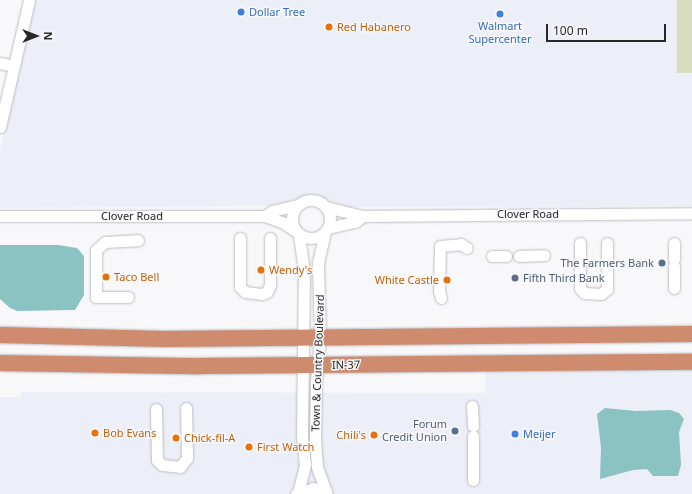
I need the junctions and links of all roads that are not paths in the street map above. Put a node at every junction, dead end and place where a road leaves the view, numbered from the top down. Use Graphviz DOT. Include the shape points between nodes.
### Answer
graph roads {
  1 [pos="29,0"];
  2 [pos="0,63"];
  3 [pos="14,66"];
  4 [pos="0,127"];
  5 [pos="297,205"];
  6 [pos="326,207"];
  7 [pos="692,213"];
  8 [pos="0,216"];
  9 [pos="265,216"];
  10 [pos="363,216"];
  11 [pos="326,230"];
  12 [pos="298,233"];
  13 [pos="240,238"];
  14 [pos="270,238"];
  15 [pos="138,240"];
  16 [pos="580,243"];
  17 [pos="607,243"];
  18 [pos="674,243"];
  19 [pos="468,248"];
  20 [pos="544,255"];
  21 [pos="492,256"];
  22 [pos="506,256"];
  23 [pos="519,256"];
  24 [pos="674,288"];
  25 [pos="128,297"];
  26 [pos="441,298"];
  27 [pos="692,334"];
  28 [pos="0,335"];
  29 [pos="303,337"];
  30 [pos="320,337"];
  31 [pos="692,362"];
  32 [pos="0,363"];
  33 [pos="310,365"];
  34 [pos="472,406"];
  35 [pos="186,408"];
  36 [pos="156,409"];
  37 [pos="472,480"];
  38 [pos="297,493"];
  39 [pos="326,494"];
  1 -- 3 [label="street"];
  2 -- 3 [label="street"];
  3 -- 4 [label="street"];
  5 -- 6 [label="street" via="309,200 321,202"];
  5 -- 9 [label="street, Clover Road" via="272,211"];
  5 -- 12 [label="street" via="292,216"];
  6 -- 10 [label="street, Clover Road"];
  6 -- 11 [label="street" via="330,220"];
  7 -- 10 [label="street, Clover Road"];
  8 -- 9 [label="street, Clover Road"];
  9 -- 12 [label="street, Clover Road" via="284,223"];
  10 -- 11 [label="street, Clover Road" via="355,222"];
  11 -- 12 [label="street" via="315,238"];
  11 -- 30 [label="street, Town & Country Boulevard" via="318,263"];
  12 -- 29 [label="street, Town & Country Boulevard" via="304,271"];
  13 -- 14 [label="street" via="240,287 245,292 262,294 267,292 270,285"];
  15 -- 25 [label="street" via="105,242 96,250 96,297"];
  16 -- 17 [label="street" via="580,288 584,293 600,294 607,289"];
  18 -- 24 [label="street"];
  19 -- 26 [label="street" via="461,244 440,246 438,292"];
  20 -- 23 [label="street"];
  21 -- 22 [label="street"];
  27 -- 30 [label="highway"];
  28 -- 29 [label="highway" via="118,338"];
  29 -- 30 [label="highway"];
  29 -- 33 [label="street, Town & Country Boulevard"];
  30 -- 33 [label="street, Town & Country Boulevard"];
  31 -- 33 [label="highway, IN-37"];
  32 -- 33 [label="highway, IN-37" via="112,366"];
  33 -- 38 [label="street, Town & Country Boulevard" via="302,434 305,465"];
  33 -- 39 [label="street, Town & Country Boulevard" via="316,454"];
  34 -- 37 [label="street"];
  35 -- 36 [label="street" via="187,458 180,467 162,465 157,460"];
  38 -- 39 [label="street" via="312,488"];
}
